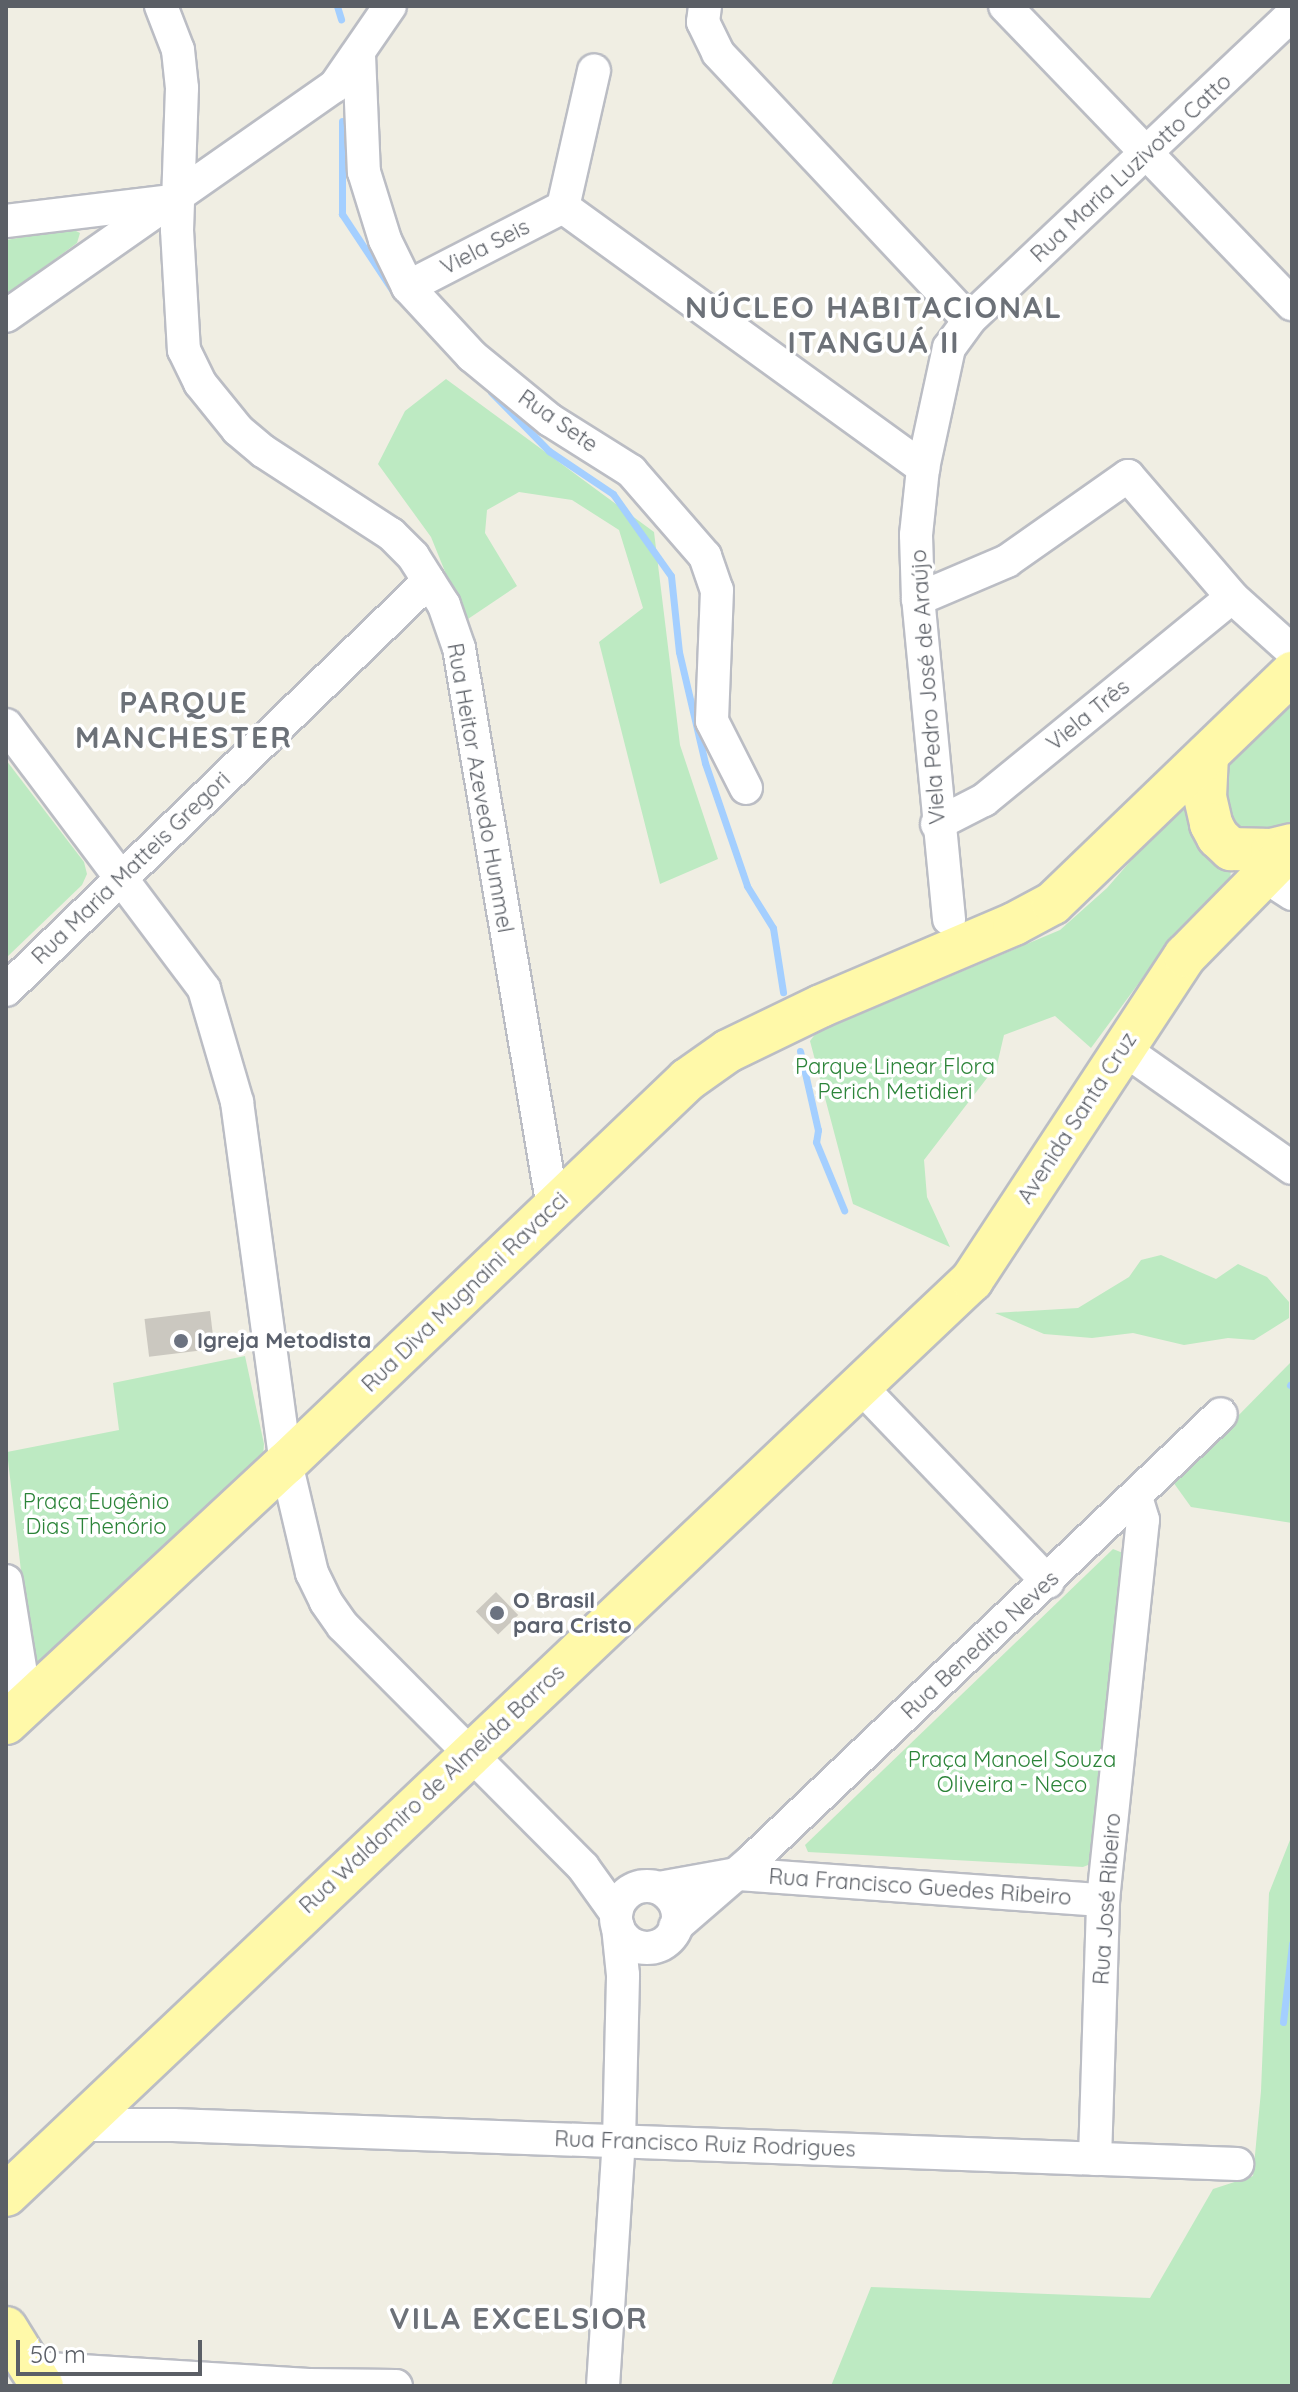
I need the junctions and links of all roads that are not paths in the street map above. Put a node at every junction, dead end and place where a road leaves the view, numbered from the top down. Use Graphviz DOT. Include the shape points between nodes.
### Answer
graph roads {
  1 [pos="161,6"];
  2 [pos="390,6"];
  3 [pos="705,6"];
  4 [pos="1005,6"];
  5 [pos="1292,15"];
  6 [pos="359,55"];
  7 [pos="594,70"];
  8 [pos="180,148"];
  9 [pos="1147,155"];
  10 [pos="219,170"];
  11 [pos="563,207"];
  12 [pos="173,209"];
  13 [pos="90,211"];
  14 [pos="6,221"];
  15 [pos="126,230"];
  16 [pos="408,287"];
  17 [pos="1292,304"];
  18 [pos="6,316"];
  19 [pos="969,320"];
  20 [pos="923,468"];
  21 [pos="429,581"];
  22 [pos="1232,597"];
  23 [pos="918,599"];
  24 [pos="1292,651"];
  25 [pos="1292,673"];
  26 [pos="6,725"];
  27 [pos="1207,755"];
  28 [pos="746,788"];
  29 [pos="937,824"];
  30 [pos="1285,865"];
  31 [pos="121,878"];
  32 [pos="962,930"];
  33 [pos="6,990"];
  34 [pos="1122,1048"];
  35 [pos="1292,1168"];
  36 [pos="553,1208"];
  37 [pos="861,1387"];
  38 [pos="1221,1414"];
  39 [pos="286,1463"];
  40 [pos="1136,1497"];
  41 [pos="6,1581"];
  42 [pos="1048,1582"];
  43 [pos="16,1713"];
  44 [pos="470,1752"];
  45 [pos="737,1874"];
  46 [pos="659,1888"];
  47 [pos="1103,1900"];
  48 [pos="617,1920"];
  49 [pos="666,1936"];
  50 [pos="622,2016"];
  51 [pos="144,2061"];
  52 [pos="77,2125"];
  53 [pos="173,2125"];
  54 [pos="619,2141"];
  55 [pos="1095,2159"];
  56 [pos="1237,2164"];
  57 [pos="6,2195"];
  58 [pos="6,2328"];
  59 [pos="34,2380"];
  60 [pos="309,2385"];
  61 [pos="396,2386"];
  62 [pos="603,2386"];
  1 -- 8 [label="street, Rua Heitor Azevedo Hummel" via="178,50"];
  2 -- 6 [label="street"];
  3 -- 19 [label="street" via="703,22 718,53"];
  4 -- 9 [label="street"];
  5 -- 9 [label="street, Rua Maria Luzivotto Catto"];
  6 -- 10 [label="street" via="335,86"];
  6 -- 16 [label="street, Rua Sete" via="364,172 385,240"];
  7 -- 11 [label="street"];
  8 -- 10 [label="street" via="191,169"];
  8 -- 12 [label="street, Rua Heitor Azevedo Hummel"];
  9 -- 17 [label="street"];
  9 -- 19 [label="street, Rua Maria Luzivotto Catto"];
  10 -- 12 [label="street"];
  11 -- 16 [label="street, Viela Seis"];
  11 -- 20 [label="street"];
  12 -- 13 [label="street"];
  12 -- 15 [label="street"];
  12 -- 21 [label="street, Rua Heitor Azevedo Hummel" via="184,350 200,383 238,430 263,451 391,534"];
  13 -- 14 [label="street"];
  13 -- 15 [label="street"];
  15 -- 18 [label="street"];
  16 -- 28 [label="street, Rua Sete" via="472,356 550,420 631,471 705,556 717,590 712,721"];
  19 -- 20 [label="street, Viela Pedro José de Araújo" via="949,348"];
  20 -- 23 [label="street, Viela Pedro José de Araújo" via="916,535"];
  21 -- 31 [label="street, Rua Maria Matteis Gregori"];
  21 -- 36 [label="street, Rua Heitor Azevedo Hummel" via="459,648"];
  22 -- 23 [label="street" via="1128,476 1007,561"];
  22 -- 24 [label="street"];
  22 -- 29 [label="street, Viela Três" via="984,800"];
  23 -- 29 [label="street, Viela Pedro José de Araújo"];
  25 -- 27 [label="main road"];
  26 -- 31 [label="street"];
  27 -- 30 [label="main road" via="1207,812 1218,837 1231,849"];
  27 -- 32 [label="main road" via="1053,903"];
  29 -- 32 [label="street, Viela Pedro José de Araújo"];
  30 -- 34 [label="main road, Avenida Santa Cruz" via="1185,956"];
  31 -- 33 [label="street, Rua Maria Matteis Gregori"];
  31 -- 39 [label="street" via="204,989 237,1102"];
  32 -- 36 [label="main road, Rua Diva Mugnaini Ravacci" via="728,1051 687,1080"];
  34 -- 35 [label="street"];
  34 -- 37 [label="main road, Avenida Santa Cruz" via="972,1280"];
  36 -- 39 [label="main road, Rua Diva Mugnaini Ravacci"];
  37 -- 42 [label="street"];
  37 -- 44 [label="main road, Rua Waldomiro de Almeida Barros"];
  38 -- 40 [label="street, Rua Benedito Neves"];
  39 -- 43 [label="main road, Rua Diva Mugnaini Ravacci"];
  39 -- 44 [label="street" via="312,1573 326,1602 343,1626"];
  40 -- 42 [label="street, Rua Benedito Neves"];
  40 -- 47 [label="street, Rua José Ribeiro" via="1143,1520"];
  41 -- 43 [label="street"];
  42 -- 45 [label="street, Rua Benedito Neves"];
  44 -- 48 [label="street" via="583,1867"];
  44 -- 51 [label="main road, Rua Waldomiro de Almeida Barros"];
  45 -- 46 [label="street"];
  45 -- 47 [label="street, Rua Francisco Guedes Ribeiro"];
  45 -- 49 [label="street, Rua Benedito Neves"];
  46 -- 48 [label="street" via="631,1890"];
  46 -- 49 [label="street" via="677,1909"];
  47 -- 55 [label="street, Rua José Ribeiro"];
  48 -- 49 [label="street" via="629,1942 638,1946"];
  48 -- 50 [label="street"];
  49 -- 50 [label="street, Rua Benedito Neves" via="643,1957"];
  50 -- 54 [label="street"];
  51 -- 52 [label="main road, Rua Waldomiro de Almeida Barros"];
  51 -- 53 [label="street" via="139,2094 149,2111"];
  52 -- 53 [label="street, Rua Francisco Ruiz Rodrigues"];
  52 -- 57 [label="main road, Rua Waldomiro de Almeida Barros"];
  53 -- 54 [label="street, Rua Francisco Ruiz Rodrigues"];
  54 -- 55 [label="street, Rua Francisco Ruiz Rodrigues"];
  54 -- 62 [label="street"];
  55 -- 56 [label="street, Rua Francisco Ruiz Rodrigues"];
  58 -- 59 [label="main road"];
  59 -- 60 [label="street"];
  60 -- 61 [label="street"];
}
